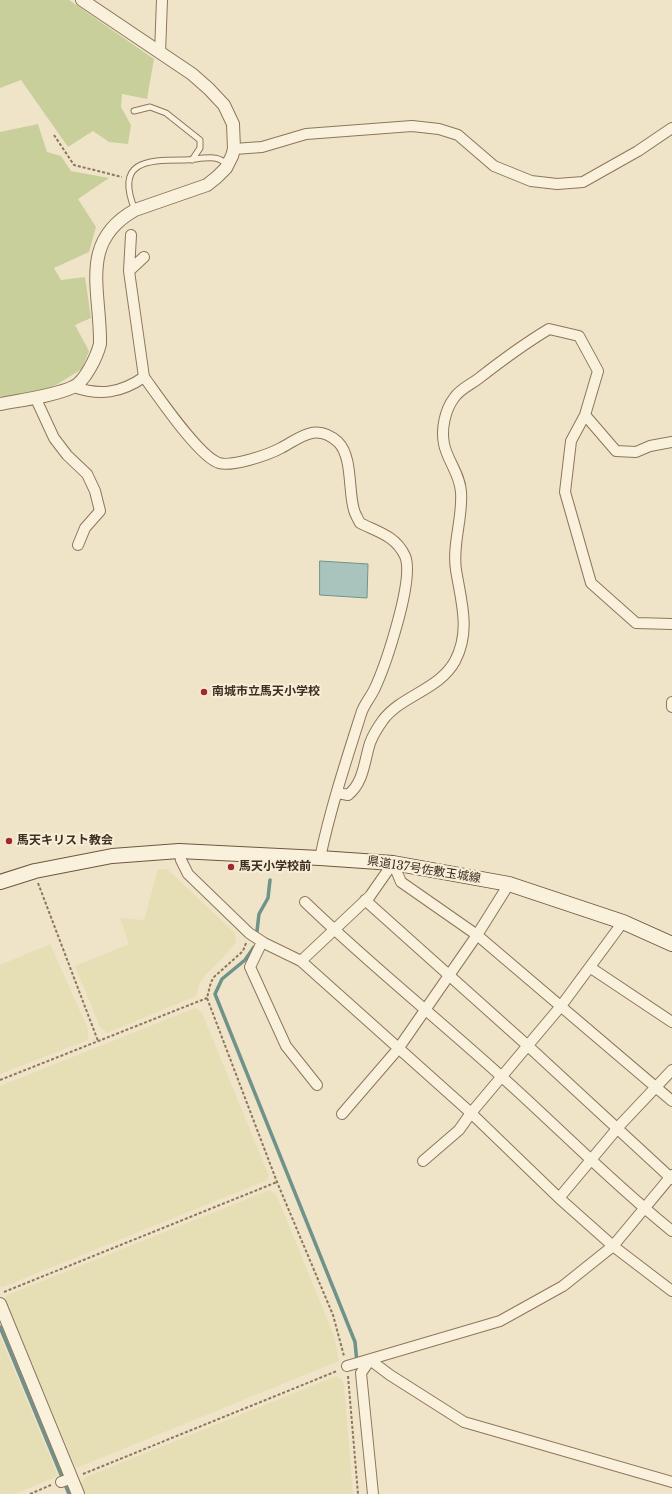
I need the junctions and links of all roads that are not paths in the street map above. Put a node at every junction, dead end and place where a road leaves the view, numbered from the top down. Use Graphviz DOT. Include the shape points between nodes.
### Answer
graph roads {
  1 [pos="82,0"];
  2 [pos="162,0"];
  3 [pos="160,52"];
  4 [pos="134,111"];
  5 [pos="672,128"];
  6 [pos="234,149"];
  7 [pos="192,160"];
  8 [pos="228,164"];
  9 [pos="135,210"];
  10 [pos="131,235"];
  11 [pos="144,256"];
  12 [pos="129,271"];
  13 [pos="144,377"];
  14 [pos="74,387"];
  15 [pos="35,397"];
  16 [pos="0,404"];
  17 [pos="585,415"];
  18 [pos="672,442"];
  19 [pos="78,546"];
  20 [pos="672,624"];
  21 [pos="672,702"];
  22 [pos="672,707"];
  23 [pos="338,793"];
  24 [pos="179,851"];
  25 [pos="320,858"];
  26 [pos="393,863"];
  27 [pos="0,882"];
  28 [pos="509,884"];
  29 [pos="365,900"];
  30 [pos="305,902"];
  31 [pos="623,922"];
  32 [pos="334,930"];
  33 [pos="477,935"];
  34 [pos="262,942"];
  35 [pos="672,944"];
  36 [pos="301,961"];
  37 [pos="591,968"];
  38 [pos="448,976"];
  39 [pos="561,1006"];
  40 [pos="425,1010"];
  41 [pos="672,1022"];
  42 [pos="528,1046"];
  43 [pos="398,1049"];
  44 [pos="672,1070"];
  45 [pos="502,1077"];
  46 [pos="317,1085"];
  47 [pos="657,1087"];
  48 [pos="672,1101"];
  49 [pos="471,1113"];
  50 [pos="342,1114"];
  51 [pos="616,1129"];
  52 [pos="591,1159"];
  53 [pos="423,1161"];
  54 [pos="671,1177"];
  55 [pos="559,1198"];
  56 [pos="644,1209"];
  57 [pos="672,1231"];
  58 [pos="612,1246"];
  59 [pos="672,1291"];
  60 [pos="0,1304"];
  61 [pos="370,1360"];
  62 [pos="347,1366"];
  63 [pos="672,1482"];
  64 [pos="78,1494"];
  65 [pos="373,1494"];
  1 -- 3 [label="street"];
  2 -- 3 [label="street"];
  3 -- 6 [label="street" via="192,74 224,105 234,124"];
  4 -- 7 [label="lane" via="150,107 166,113 200,140 200,148"];
  5 -- 6 [label="street" via="638,151 583,182 557,184 531,181 494,166 458,135 440,129 412,126 306,134 262,147"];
  6 -- 8 [label="street"];
  7 -- 8 [label="lane" via="215,158"];
  7 -- 9 [label="lane" via="156,160 143,163 134,169 129,178 131,200"];
  8 -- 9 [label="street" via="206,185"];
  9 -- 14 [label="street" via="125,215 110,229 101,243 96,279 100,344 90,368"];
  10 -- 12 [label="street"];
  11 -- 12 [label="street"];
  12 -- 13 [label="street"];
  13 -- 14 [label="street" via="130,385 100,392 89,393"];
  13 -- 23 [label="street" via="195,443 209,458 220,464 258,457 308,433 322,433 338,443 345,456 353,509 360,524 389,536 398,544 405,557 407,567 403,600 380,676 361,712"];
  14 -- 15 [label="street"];
  15 -- 16 [label="street"];
  15 -- 19 [label="street" via="54,438 87,474 100,503 100,511 85,528"];
  17 -- 18 [label="street" via="616,451 636,452 650,446"];
  17 -- 20 [label="street" via="571,441 565,492 591,583 636,623"];
  17 -- 23 [label="street" via="598,371 579,336 549,329 513,351 462,389 454,398 446,413 443,432 444,445 461,489 461,521 455,564 465,622 464,638 454,662 444,675 388,714 378,726 370,742 360,781 348,795"];
  21 -- 22 [label="street"];
  23 -- 25 [label="street"];
  24 -- 25 [label="main road, 県道137号佐敷玉城線"];
  24 -- 27 [label="main road, 県道137号佐敷玉城線" via="112,856 34,871"];
  24 -- 34 [label="street" via="188,874 249,933"];
  25 -- 26 [label="main road, 県道137号佐敷玉城線"];
  26 -- 28 [label="main road, 県道137号佐敷玉城線"];
  26 -- 29 [label="street"];
  26 -- 33 [label="street" via="401,882"];
  28 -- 31 [label="main road, 県道137号佐敷玉城線"];
  28 -- 33 [label="street"];
  29 -- 32 [label="street"];
  29 -- 38 [label="street"];
  30 -- 32 [label="street"];
  31 -- 35 [label="main road, 県道137号佐敷玉城線"];
  31 -- 37 [label="street"];
  32 -- 36 [label="street"];
  32 -- 40 [label="street"];
  33 -- 38 [label="street"];
  33 -- 39 [label="street"];
  34 -- 36 [label="street"];
  34 -- 46 [label="street" via="250,967 286,1046"];
  36 -- 43 [label="street"];
  37 -- 39 [label="street"];
  37 -- 41 [label="street"];
  38 -- 40 [label="street"];
  38 -- 42 [label="street"];
  39 -- 42 [label="street"];
  39 -- 47 [label="street"];
  40 -- 43 [label="street"];
  40 -- 45 [label="street"];
  42 -- 45 [label="street"];
  42 -- 51 [label="street"];
  43 -- 49 [label="street"];
  43 -- 50 [label="street"];
  44 -- 47 [label="street"];
  45 -- 49 [label="street"];
  45 -- 52 [label="street"];
  47 -- 48 [label="street"];
  47 -- 51 [label="street"];
  49 -- 53 [label="street" via="459,1130"];
  49 -- 55 [label="street"];
  51 -- 52 [label="street"];
  51 -- 54 [label="street"];
  52 -- 55 [label="street"];
  52 -- 56 [label="street"];
  54 -- 56 [label="street"];
  55 -- 58 [label="street"];
  56 -- 57 [label="street"];
  56 -- 58 [label="street"];
  58 -- 59 [label="street"];
  58 -- 61 [label="street" via="563,1286 500,1321"];
  60 -- 64 [label="street" via="66,1480"];
  61 -- 62 [label="street"];
  61 -- 63 [label="street" via="464,1422"];
  61 -- 65 [label="street" via="361,1373"];
}
